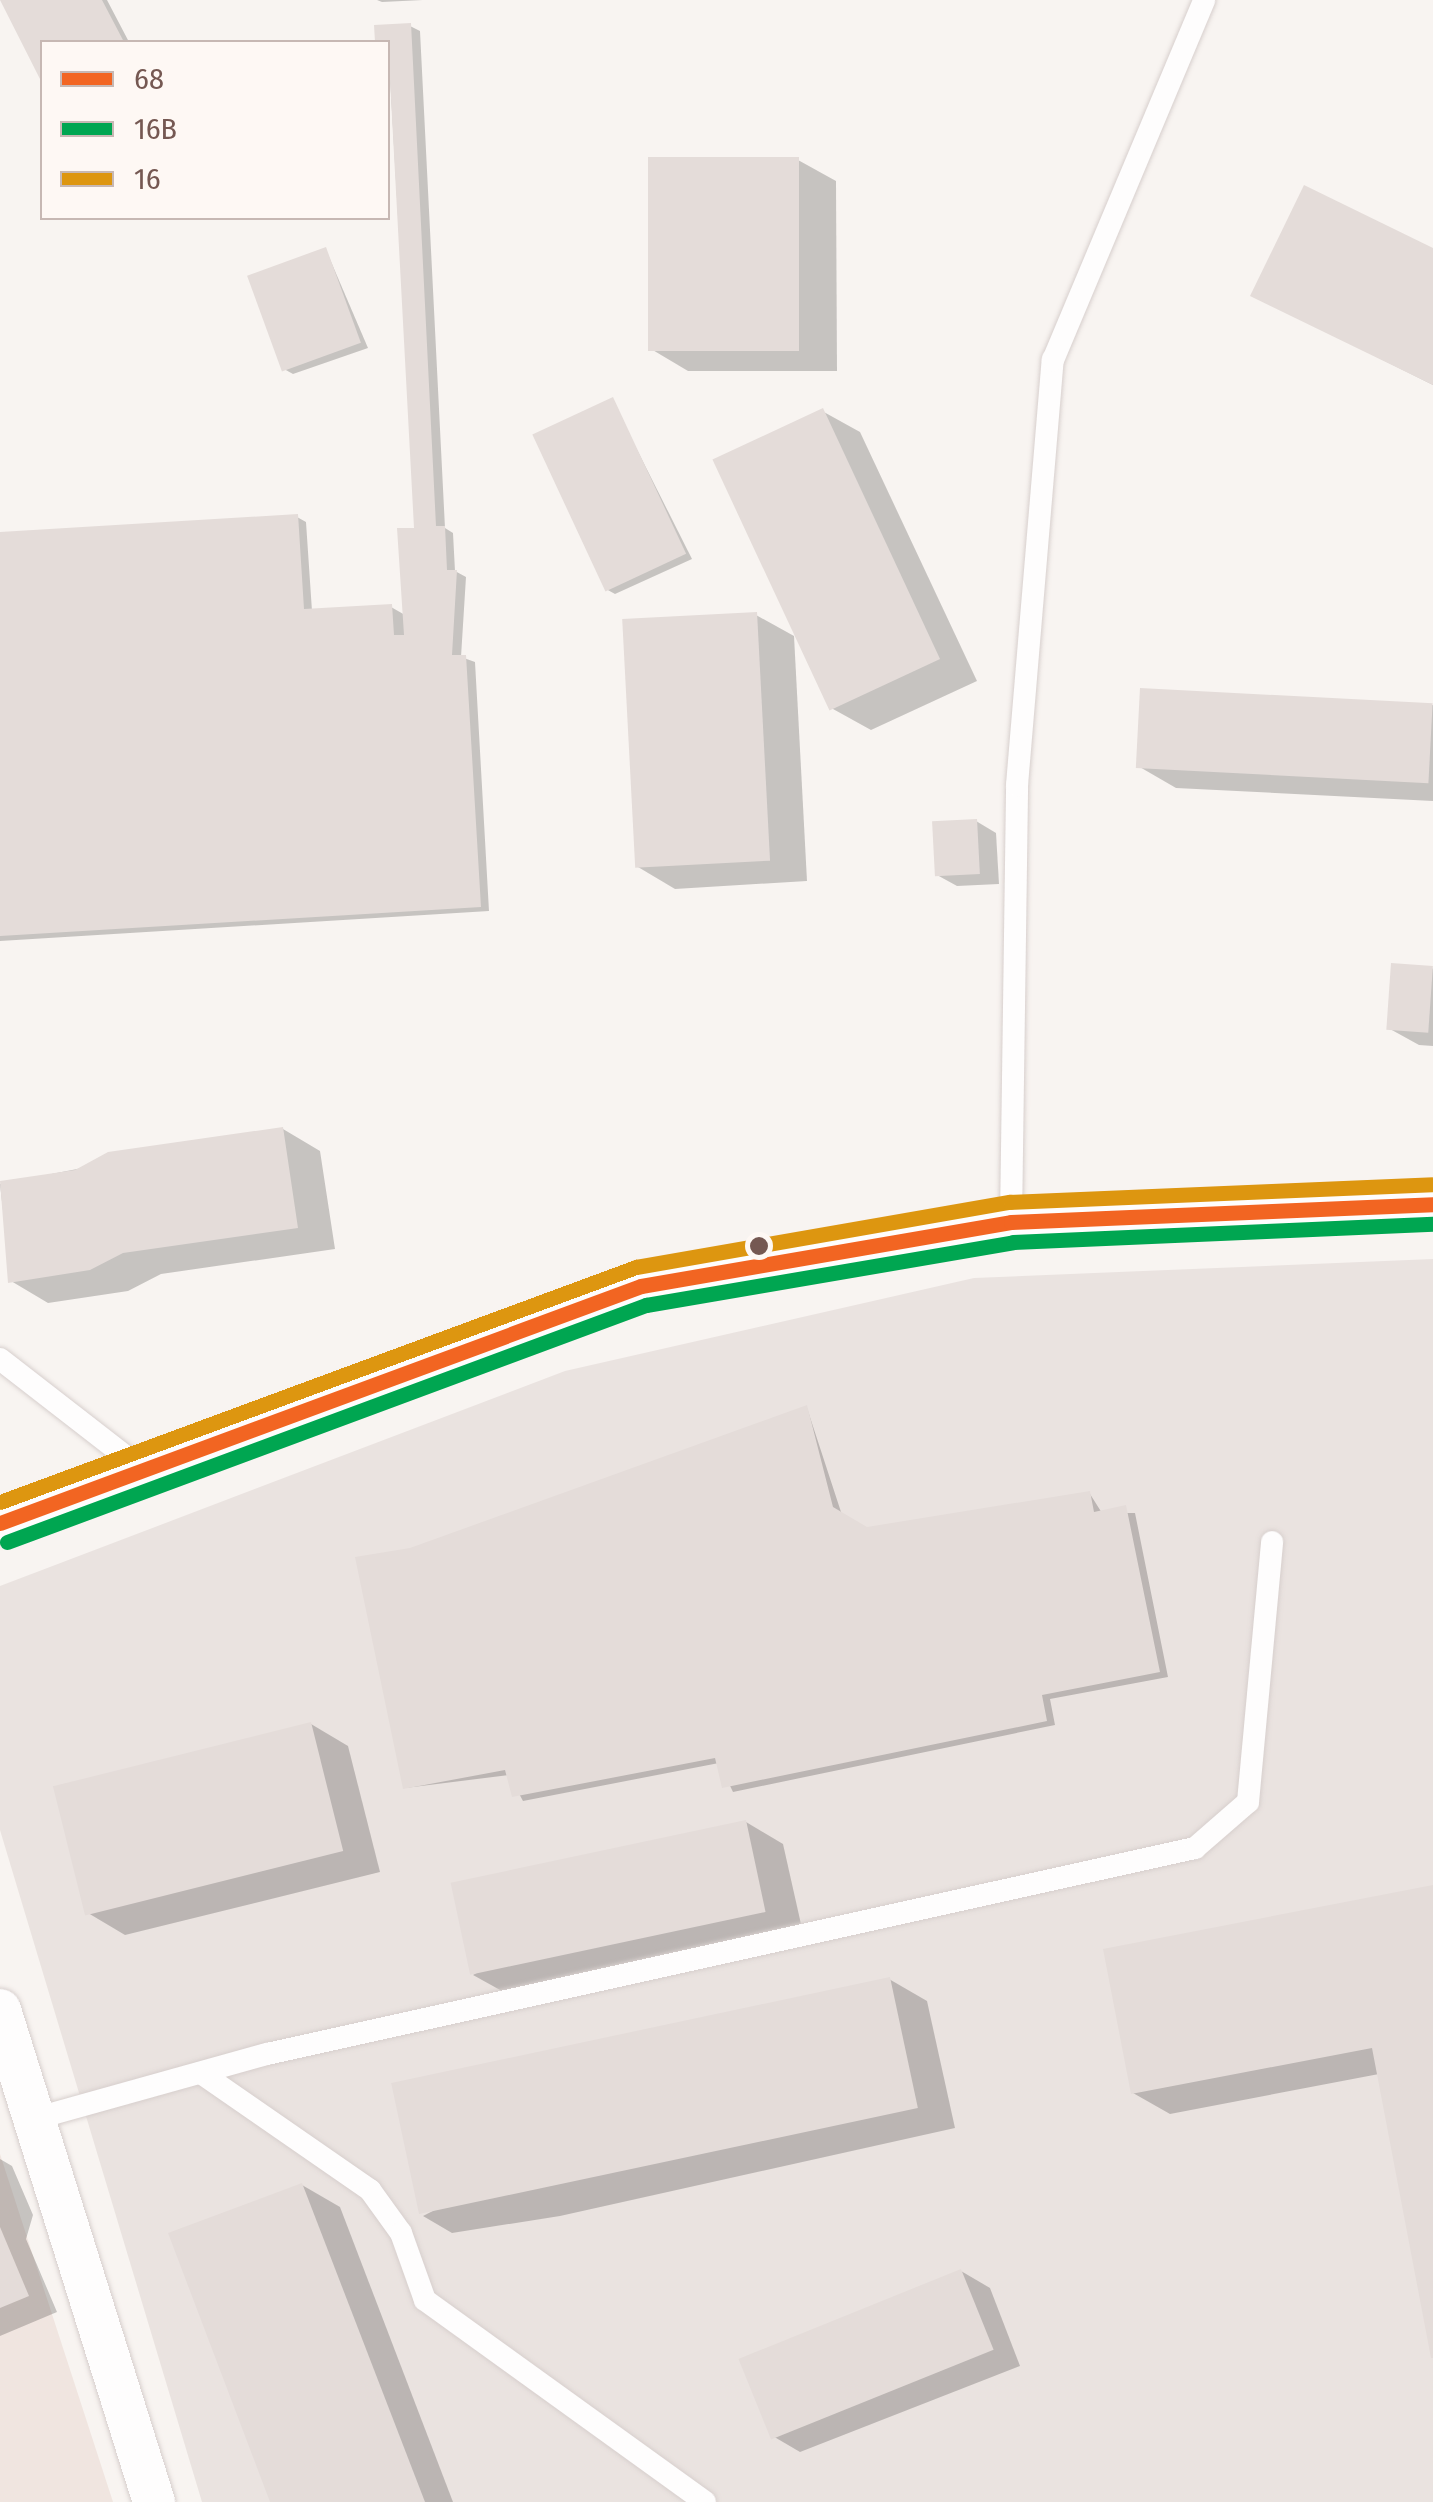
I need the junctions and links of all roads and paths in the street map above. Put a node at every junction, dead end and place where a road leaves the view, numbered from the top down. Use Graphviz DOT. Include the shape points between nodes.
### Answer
graph roads {
  1 [pos="1204,0"];
  2 [pos="1433,1204"];
  3 [pos="1011,1222"];
  4 [pos="0,1359"];
  5 [pos="142,1470"];
  6 [pos="0,1523"];
  7 [pos="1272,1542"];
  8 [pos="0,2010"];
  9 [pos="201,2072"];
  10 [pos="34,2119"];
  11 [pos="154,2502"];
  12 [pos="704,2502"];
  1 -- 3 [label="lane" via="1053,360 1017,785"];
  2 -- 3 [label="street"];
  3 -- 5 [label="street" via="641,1286"];
  4 -- 5 [label="lane"];
  5 -- 6 [label="street"];
  7 -- 9 [label="lane" via="1248,1802 1195,1848"];
  8 -- 10 [label="street"];
  9 -- 10 [label="lane"];
  9 -- 12 [label="lane" via="370,2190 401,2233 425,2300"];
  10 -- 11 [label="street"];
}
